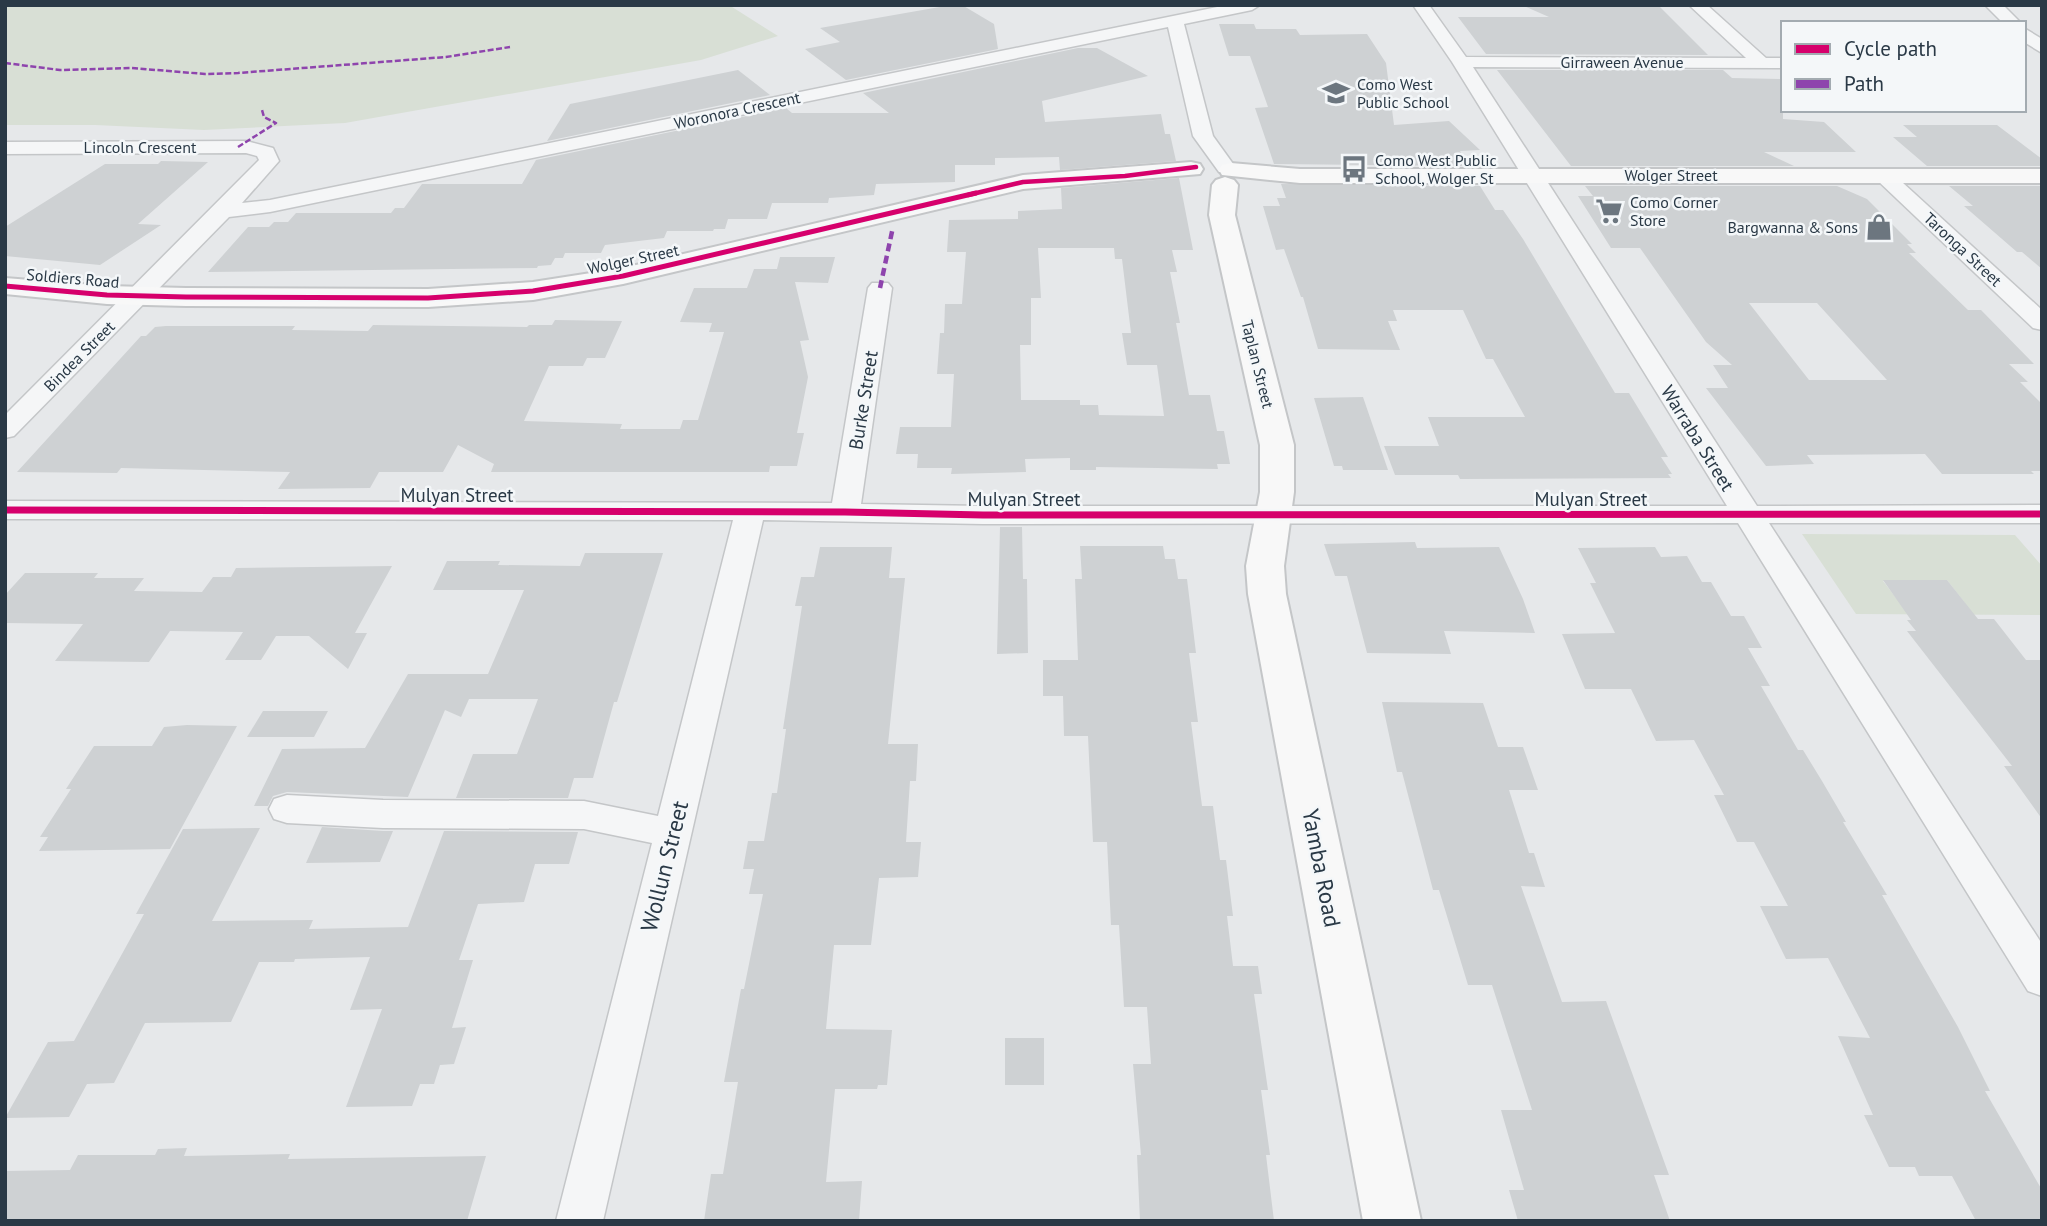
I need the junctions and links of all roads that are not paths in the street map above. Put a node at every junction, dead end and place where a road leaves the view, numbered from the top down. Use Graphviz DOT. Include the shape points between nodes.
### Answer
graph roads {
  1 [pos="1252,5"];
  2 [pos="1421,5"];
  3 [pos="1697,5"];
  4 [pos="1993,5"];
  5 [pos="1175,21"];
  6 [pos="2011,21"];
  7 [pos="2026,36"];
  8 [pos="2039,58"];
  9 [pos="1461,62"];
  10 [pos="1762,63"];
  11 [pos="1781,63"];
  12 [pos="1203,136"];
  13 [pos="5,148"];
  14 [pos="269,161"];
  15 [pos="1211,176"];
  16 [pos="1533,176"];
  17 [pos="1884,176"];
  18 [pos="2042,176"];
  19 [pos="223,211"];
  20 [pos="5,286"];
  21 [pos="880,288"];
  22 [pos="139,297"];
  23 [pos="2042,323"];
  24 [pos="5,430"];
  25 [pos="5,510"];
  26 [pos="750,512"];
  27 [pos="845,512"];
  28 [pos="2042,514"];
  29 [pos="1273,515"];
  30 [pos="1747,515"];
  31 [pos="287,809"];
  32 [pos="672,833"];
  33 [pos="2042,979"];
  34 [pos="579,1221"];
  35 [pos="1392,1221"];
  1 -- 5 [label="street, Woronora Crescent"];
  2 -- 9 [label="street, Warraba Street"];
  3 -- 10 [label="street"];
  4 -- 6 [label="street"];
  5 -- 12 [label="street, Taplan Street"];
  5 -- 19 [label="street, Woronora Crescent" via="270,206"];
  7 -- 8 [label="street"];
  9 -- 10 [label="street, Girraween Avenue"];
  9 -- 16 [label="street, Warraba Street"];
  10 -- 11 [label="street, Girraween Avenue"];
  12 -- 15 [label="street, Taplan Street"];
  12 -- 15 [label="street, Taplan Street"];
  13 -- 14 [label="street, Lincoln Crescent" via="246,147 266,152"];
  14 -- 19 [label="street, Bindea Street"];
  15 -- 16 [label="street, Wolger Street"];
  15 -- 22 [label="street, Wolger Street" via="1023,182 623,276 533,291 428,298"];
  15 -- 29 [label="street, Taplan Street" via="1276,445 1279,471"];
  16 -- 17 [label="street, Wolger Street"];
  16 -- 30 [label="street, Warraba Street"];
  17 -- 18 [label="street, Wolger Street"];
  17 -- 23 [label="street, Taronga Street"];
  19 -- 22 [label="street, Bindea Street"];
  20 -- 22 [label="street, Soldiers Road"];
  21 -- 27 [label="street, Burke Street"];
  22 -- 24 [label="street, Bindea Street"];
  25 -- 26 [label="street, Mulyan Street"];
  26 -- 27 [label="street, Mulyan Street"];
  26 -- 32 [label="street, Wollun Street"];
  27 -- 29 [label="street, Mulyan Street"];
  28 -- 30 [label="street, Mulyan Street"];
  29 -- 30 [label="street, Mulyan Street"];
  29 -- 35 [label="street, Yamba Road" via="1265,566 1267,594"];
  30 -- 33 [label="street, Warraba Street"];
  31 -- 32 [label="street" via="584,816"];
  32 -- 34 [label="street, Wollun Street"];
}
